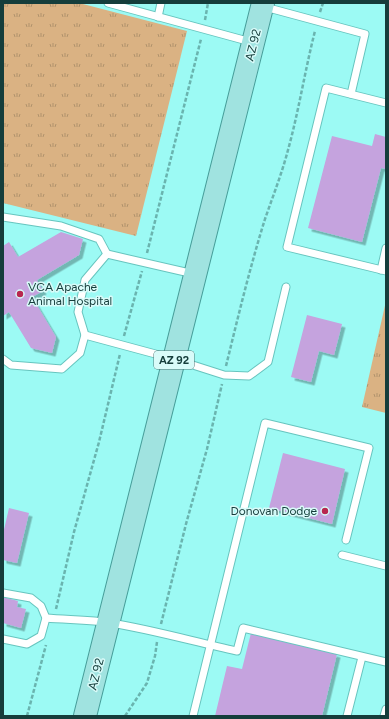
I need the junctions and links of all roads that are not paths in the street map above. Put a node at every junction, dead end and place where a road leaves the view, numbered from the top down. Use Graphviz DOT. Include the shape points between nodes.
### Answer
graph roads {
  1 [pos="108,3"];
  2 [pos="161,3"];
  3 [pos="263,5"];
  4 [pos="158,17"];
  5 [pos="253,43"];
  6 [pos="351,94"];
  7 [pos="386,103"];
  8 [pos="3,218"];
  9 [pos="386,248"];
  10 [pos="107,254"];
  11 [pos="383,271"];
  12 [pos="195,274"];
  13 [pos="286,287"];
  14 [pos="85,335"];
  15 [pos="174,359"];
  16 [pos="3,360"];
  17 [pos="346,540"];
  18 [pos="342,555"];
  19 [pos="386,566"];
  20 [pos="3,592"];
  21 [pos="50,618"];
  22 [pos="109,622"];
  23 [pos="3,639"];
  24 [pos="210,645"];
  25 [pos="362,657"];
  26 [pos="386,662"];
  27 [pos="386,709"];
  28 [pos="85,716"];
  29 [pos="193,716"];
  30 [pos="347,716"];
  31 [pos="384,716"];
  1 -- 4 [label="lane"];
  2 -- 4 [label="lane"];
  3 -- 5 [label="main road, AZ 92 / AZ 92"];
  3 -- 6 [label="lane" via="365,34"];
  4 -- 5 [label="lane"];
  5 -- 12 [label="main road, AZ 92 / AZ 92"];
  6 -- 7 [label="lane"];
  6 -- 11 [label="lane" via="326,88 287,247"];
  8 -- 10 [label="lane" via="61,226 99,239"];
  9 -- 11 [label="lane"];
  10 -- 12 [label="lane"];
  10 -- 14 [label="lane" via="85,280 78,312"];
  12 -- 15 [label="main road, AZ 92 / AZ 92"];
  13 -- 15 [label="lane" via="268,362 249,376 224,375"];
  14 -- 15 [label="lane"];
  14 -- 16 [label="lane" via="80,353 62,370 11,365"];
  15 -- 22 [label="main road, AZ 92 / AZ 92"];
  17 -- 24 [label="lane" via="369,448 266,423"];
  18 -- 19 [label="lane"];
  20 -- 21 [label="lane" via="31,598"];
  21 -- 22 [label="lane"];
  21 -- 23 [label="lane" via="41,636 27,644"];
  22 -- 24 [label="lane"];
  22 -- 28 [label="main road, AZ 92 / AZ 92"];
  24 -- 25 [label="lane" via="238,651 243,628"];
  24 -- 29 [label="lane"];
  25 -- 26 [label="lane"];
  25 -- 30 [label="lane"];
  27 -- 31 [label="lane"];
}
